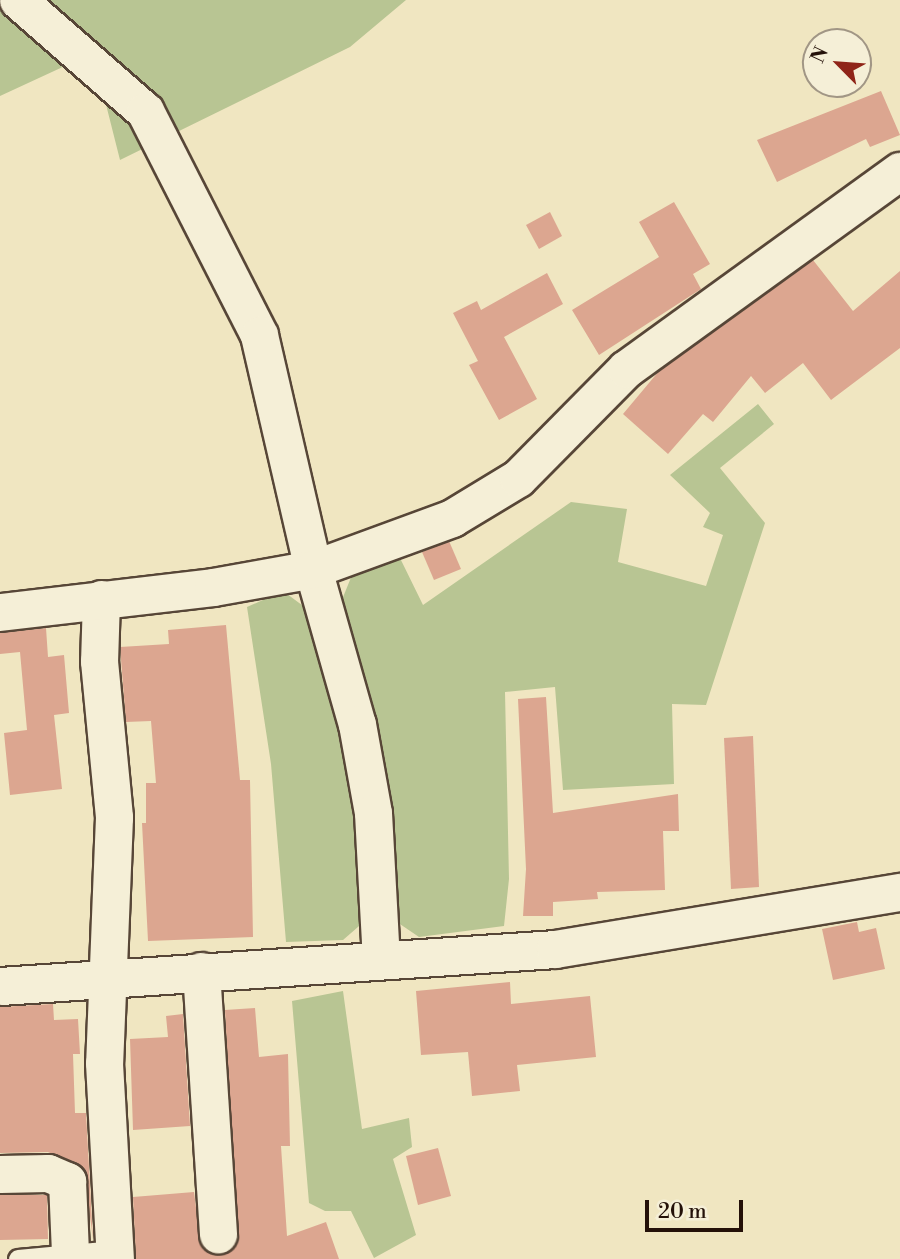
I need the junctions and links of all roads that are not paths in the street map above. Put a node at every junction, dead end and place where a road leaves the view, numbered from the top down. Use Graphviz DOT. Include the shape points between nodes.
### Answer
graph roads {
  1 [pos="18,0"];
  2 [pos="900,171"];
  3 [pos="313,569"];
  4 [pos="101,599"];
  5 [pos="0,612"];
  6 [pos="900,892"];
  7 [pos="381,960"];
  8 [pos="201,971"];
  9 [pos="108,978"];
  10 [pos="0,986"];
  11 [pos="0,1174"];
  12 [pos="218,1234"];
  13 [pos="70,1254"];
  14 [pos="115,1255"];
  15 [pos="18,1259"];
  1 -- 3 [label="street" via="145,111 259,335"];
  2 -- 3 [label="street" via="626,369 518,478 452,518"];
  3 -- 4 [label="street"];
  3 -- 7 [label="street" via="360,737 373,813"];
  4 -- 5 [label="street"];
  4 -- 9 [label="street" via="99,661 114,817"];
  6 -- 7 [label="street" via="555,949"];
  7 -- 8 [label="street"];
  8 -- 9 [label="street"];
  8 -- 12 [label="street"];
  9 -- 10 [label="street"];
  9 -- 14 [label="street" via="104,1063"];
  11 -- 13 [label="street" via="48,1173 67,1181"];
  13 -- 14 [label="lane"];
  13 -- 15 [label="lane"];
}
